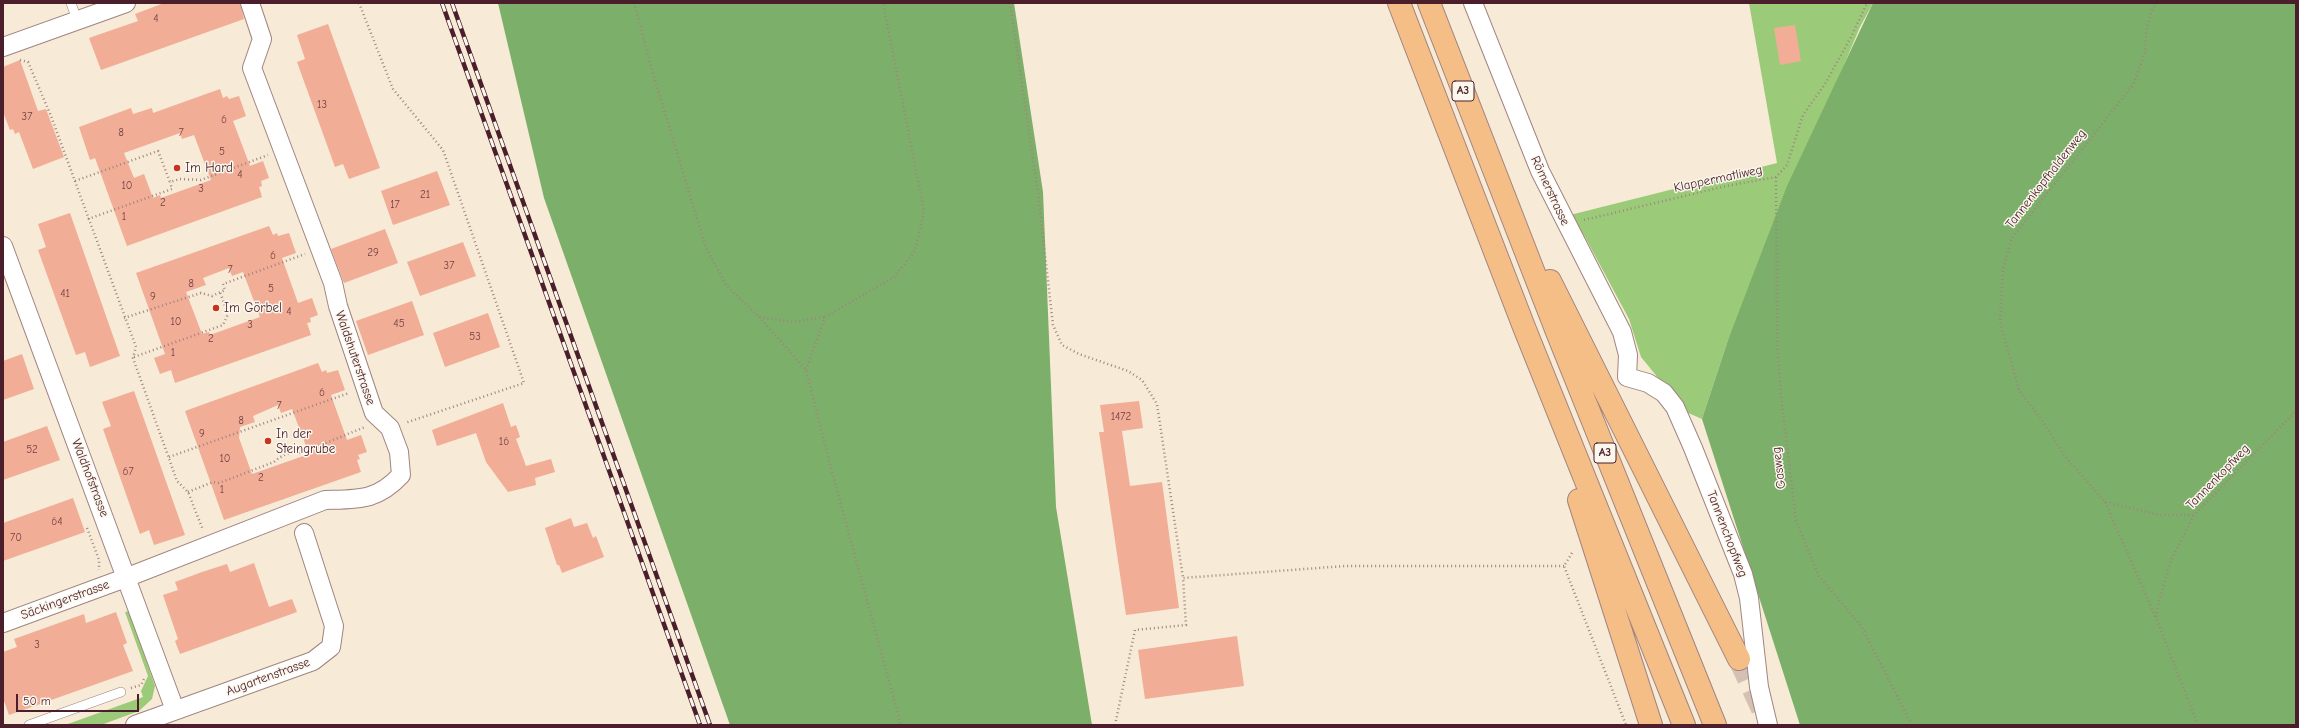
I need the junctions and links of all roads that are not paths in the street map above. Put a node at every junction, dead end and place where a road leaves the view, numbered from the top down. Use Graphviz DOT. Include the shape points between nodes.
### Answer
graph roads {
  1 [pos="71,3"];
  2 [pos="126,3"];
  3 [pos="250,3"];
  4 [pos="1399,3"];
  5 [pos="1429,3"];
  6 [pos="1473,3"];
  7 [pos="77,20"];
  8 [pos="5,46"];
  9 [pos="1497,179"];
  10 [pos="3,246"];
  11 [pos="1524,327"];
  12 [pos="1626,377"];
  13 [pos="304,533"];
  14 [pos="128,578"];
  15 [pos="3,623"];
  16 [pos="1739,659"];
  17 [pos="121,692"];
  18 [pos="175,710"];
  19 [pos="29,725"];
  20 [pos="135,725"];
  21 [pos="1651,725"];
  22 [pos="1684,725"];
  23 [pos="1715,725"];
  24 [pos="1768,725"];
  1 -- 7 [label="lane"];
  2 -- 7 [label="street"];
  3 -- 14 [label="street, Waldshuterstrasse" via="262,39 252,68 333,283 338,306 374,413 386,424 399,452 401,475 388,488 360,499 325,500"];
  4 -- 11 [label="highway, A3"];
  5 -- 9 [label="highway, A3"];
  6 -- 12 [label="street, Römerstrasse" via="1537,164 1565,225 1622,332 1628,354"];
  7 -- 8 [label="street"];
  9 -- 16 [label="highway, A3" via="1573,325"];
  9 -- 23 [label="highway, A3"];
  10 -- 14 [label="street, Waldhofstrasse"];
  11 -- 21 [label="highway, A3"];
  11 -- 22 [label="highway, A3"];
  12 -- 24 [label="street, Tannenchopfweg" via="1648,383 1664,393 1675,407 1693,448 1744,574 1750,598 1759,687"];
  13 -- 18 [label="street, Augartenstrasse" via="334,626 331,647 313,661"];
  14 -- 15 [label="street, Säckingerstrasse"];
  14 -- 18 [label="street, Waldhofstrasse"];
  17 -- 19 [label="lane"];
  18 -- 20 [label="street, Augartenstrasse"];
}
